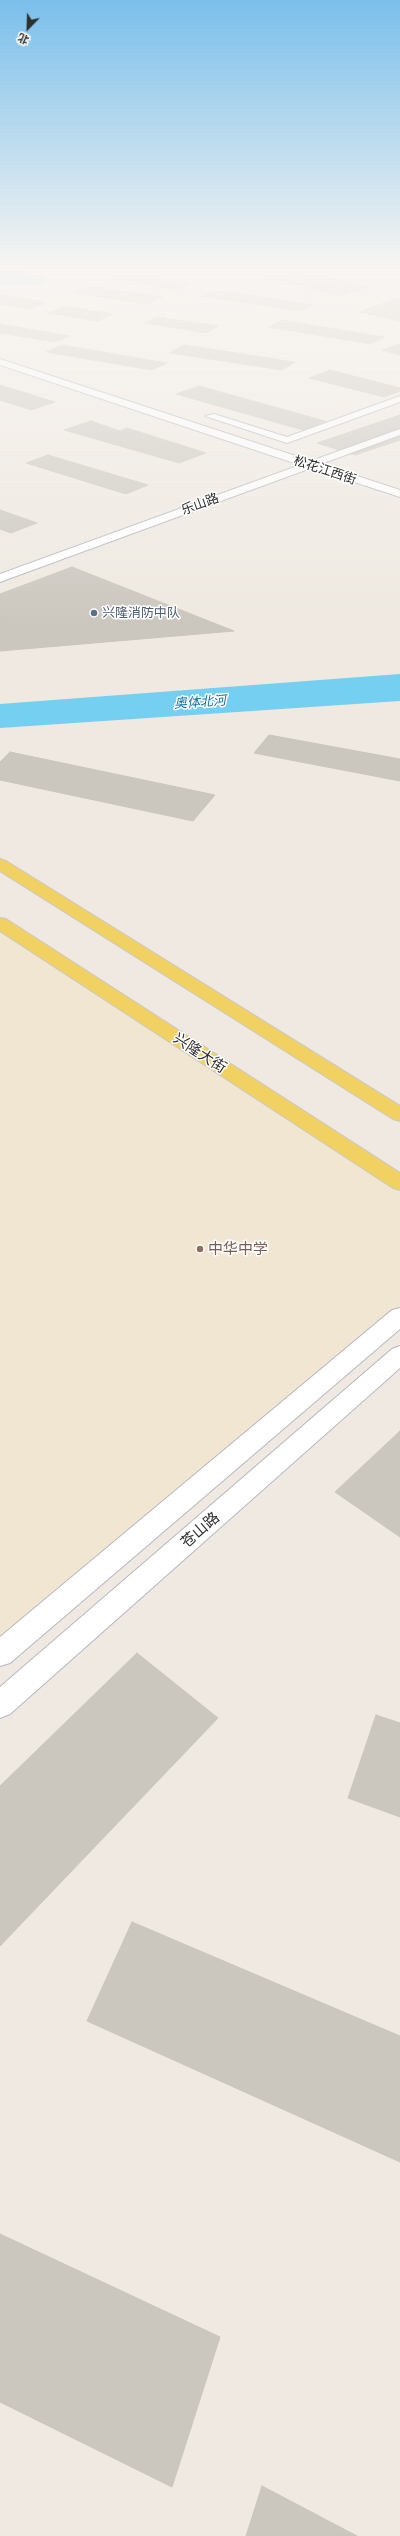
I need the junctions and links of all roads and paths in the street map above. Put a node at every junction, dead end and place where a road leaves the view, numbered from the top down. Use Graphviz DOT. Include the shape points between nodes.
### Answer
graph roads {
  1 [pos="77,387"];
  2 [pos="400,399"];
  3 [pos="196,411"];
  4 [pos="400,420"];
  5 [pos="371,430"];
  6 [pos="400,432"];
  7 [pos="291,458"];
  8 [pos="307,458"];
  9 [pos="271,465"];
  10 [pos="400,494"];
  11 [pos="0,578"];
  12 [pos="0,864"];
  13 [pos="0,923"];
  14 [pos="400,1115"];
  15 [pos="400,1183"];
  16 [pos="400,1316"];
  17 [pos="400,1356"];
  18 [pos="0,1654"];
  19 [pos="0,1705"];
  1 -- 7 [label="street, 松花江西街"];
  2 -- 3 [label="street" via="287,440"];
  4 -- 5 [label="street"];
  6 -- 8 [label="street, 乐山路"];
  7 -- 8 [label="street, 乐山路"];
  7 -- 9 [label="street, 乐山路"];
  8 -- 10 [label="street, 松花江西街"];
  8 -- 11 [label="street, 乐山路"];
  12 -- 14 [label="main road"];
  13 -- 15 [label="main road, 兴隆大街"];
  16 -- 18 [label="street"];
  17 -- 19 [label="street, 苍山路"];
}
